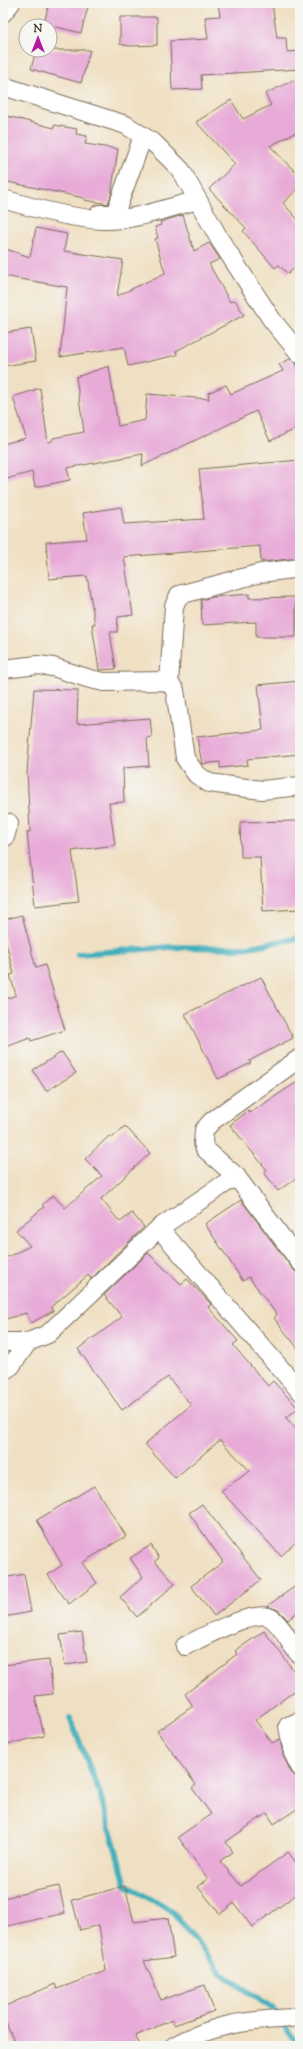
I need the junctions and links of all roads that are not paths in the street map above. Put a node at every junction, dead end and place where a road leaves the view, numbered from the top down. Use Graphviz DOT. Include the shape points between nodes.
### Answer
graph roads {
  1 [pos="11,3"];
  2 [pos="3,13"];
  3 [pos="3,86"];
  4 [pos="143,136"];
  5 [pos="3,199"];
  6 [pos="198,200"];
  7 [pos="33,208"];
  8 [pos="300,354"];
  9 [pos="300,568"];
  10 [pos="3,669"];
  11 [pos="169,683"];
  12 [pos="300,786"];
  13 [pos="300,1058"];
  14 [pos="236,1176"];
  15 [pos="160,1228"];
  16 [pos="299,1260"];
  17 [pos="3,1342"];
  18 [pos="28,1342"];
  19 [pos="3,1371"];
  20 [pos="300,1391"];
  21 [pos="185,1646"];
  22 [pos="300,1655"];
  23 [pos="300,1721"];
  24 [pos="300,1768"];
  25 [pos="300,2015"];
  26 [pos="174,2046"];
  1 -- 2 [label="street"];
  3 -- 4 [label="street" via="126,125"];
  4 -- 6 [label="street" via="181,170"];
  4 -- 7 [label="street" via="115,214 84,215"];
  5 -- 7 [label="street"];
  6 -- 7 [label="street" via="153,213 102,220"];
  6 -- 8 [label="street" via="220,240 272,320"];
  9 -- 11 [label="street" via="261,573 179,595 174,606"];
  10 -- 11 [label="street" via="38,665 104,682"];
  11 -- 12 [label="street" via="174,690 185,758 196,774 209,783 262,790"];
  13 -- 14 [label="street" via="212,1121 204,1130 205,1149"];
  14 -- 15 [label="street"];
  14 -- 16 [label="street"];
  15 -- 18 [label="street" via="48,1334"];
  15 -- 20 [label="street"];
  17 -- 18 [label="street"];
  18 -- 19 [label="street" via="11,1366"];
  21 -- 22 [label="street" via="219,1630 262,1616 276,1622"];
  23 -- 24 [label="street" via="288,1726 293,1753"];
  25 -- 26 [label="street" via="212,2028"];
}
